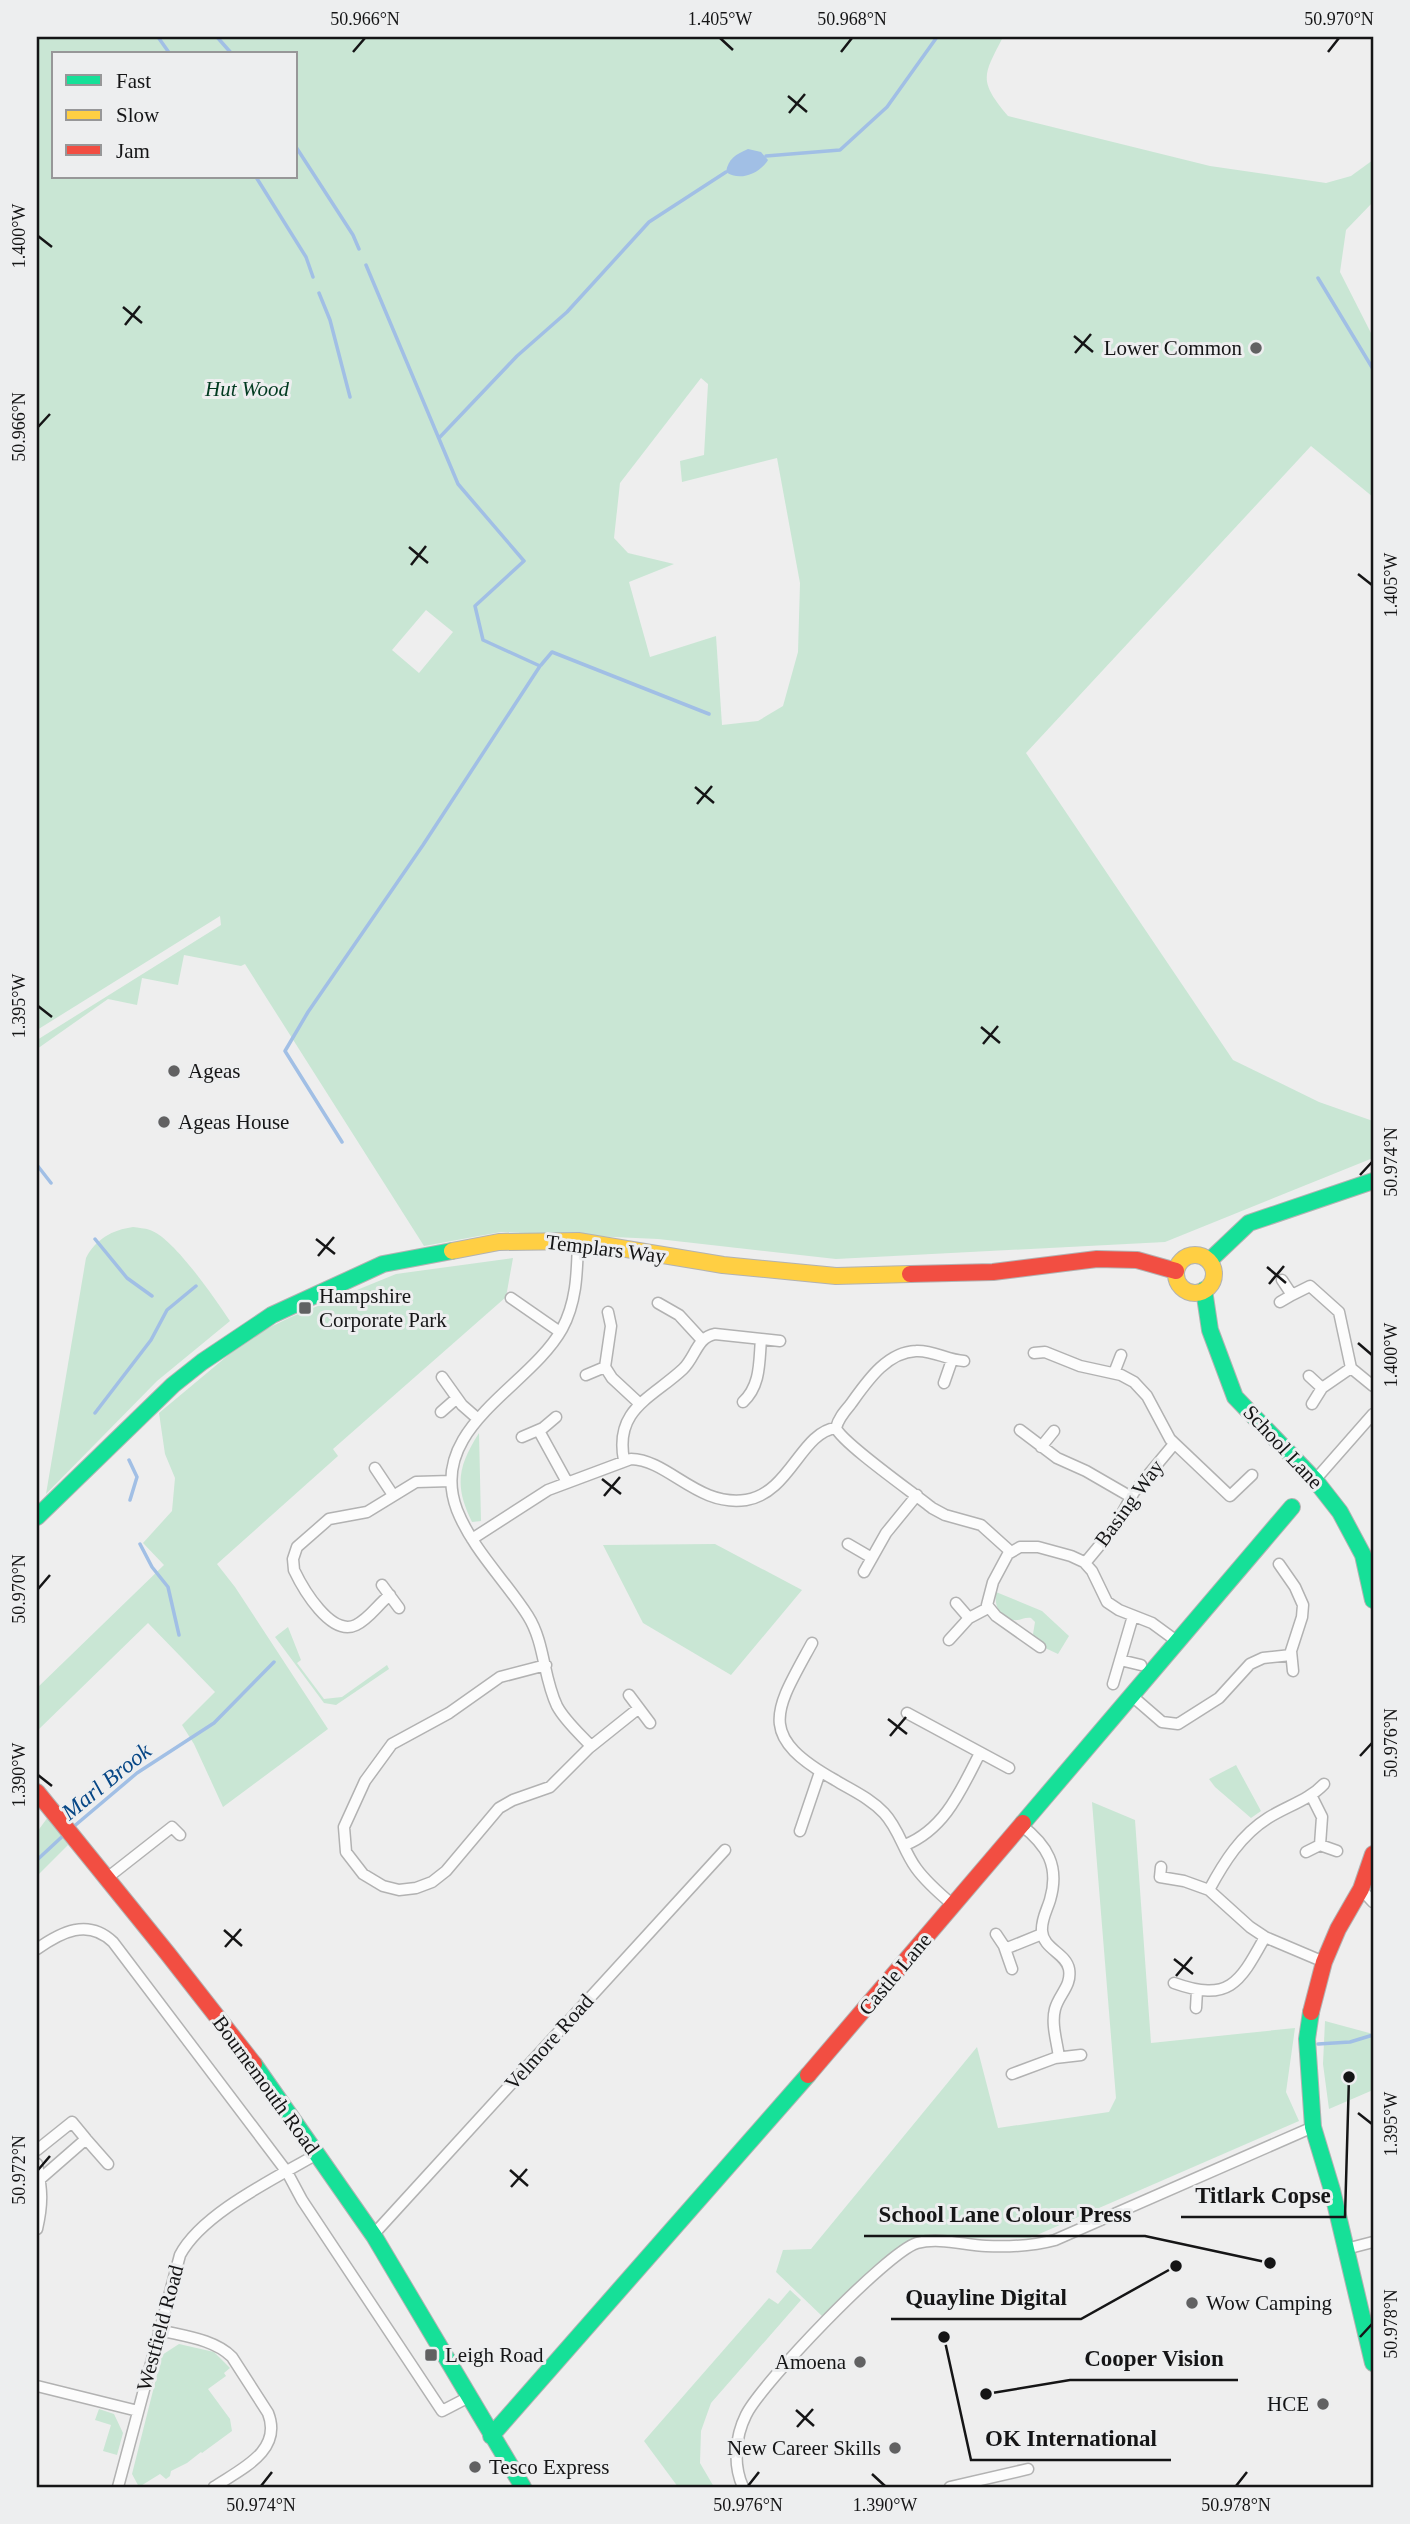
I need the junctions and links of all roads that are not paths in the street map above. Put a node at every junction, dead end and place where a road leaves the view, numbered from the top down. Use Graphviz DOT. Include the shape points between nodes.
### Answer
graph roads {
  1 [pos="1373,1181"];
  2 [pos="578,1241"];
  3 [pos="1209,1261"];
  4 [pos="1176,1271"];
  5 [pos="1282,1280"];
  6 [pos="1204,1290"];
  7 [pos="1292,1295"];
  8 [pos="510,1298"];
  9 [pos="657,1303"];
  10 [pos="1280,1303"];
  11 [pos="608,1312"];
  12 [pos="560,1332"];
  13 [pos="702,1339"];
  14 [pos="761,1339"];
  15 [pos="780,1341"];
  16 [pos="1034,1353"];
  17 [pos="1121,1355"];
  18 [pos="952,1360"];
  19 [pos="964,1361"];
  20 [pos="605,1367"];
  21 [pos="1351,1368"];
  22 [pos="1114,1373"];
  23 [pos="586,1375"];
  24 [pos="1309,1376"];
  25 [pos="442,1377"];
  26 [pos="944,1383"];
  27 [pos="1373,1386"];
  28 [pos="1322,1388"];
  29 [pos="457,1398"];
  30 [pos="743,1402"];
  31 [pos="640,1404"];
  32 [pos="1312,1404"];
  33 [pos="441,1412"];
  34 [pos="1373,1414"];
  35 [pos="556,1417"];
  36 [pos="478,1419"];
  37 [pos="836,1428"];
  38 [pos="1020,1430"];
  39 [pos="539,1431"];
  40 [pos="1054,1431"];
  41 [pos="522,1437"];
  42 [pos="1174,1444"];
  43 [pos="1041,1447"];
  44 [pos="624,1460"];
  45 [pos="375,1468"];
  46 [pos="1252,1475"];
  47 [pos="1315,1480"];
  48 [pos="451,1481"];
  49 [pos="566,1482"];
  50 [pos="393,1495"];
  51 [pos="917,1495"];
  52 [pos="1130,1497"];
  53 [pos="1292,1507"];
  54 [pos="37,1517"];
  55 [pos="472,1539"];
  56 [pos="848,1544"];
  57 [pos="1011,1552"];
  58 [pos="872,1558"];
  59 [pos="1085,1563"];
  60 [pos="1279,1564"];
  61 [pos="864,1572"];
  62 [pos="382,1584"];
  63 [pos="390,1595"];
  64 [pos="1373,1600"];
  65 [pos="956,1603"];
  66 [pos="400,1608"];
  67 [pos="988,1608"];
  68 [pos="1133,1616"];
  69 [pos="970,1618"];
  70 [pos="949,1640"];
  71 [pos="812,1643"];
  72 [pos="1178,1643"];
  73 [pos="1041,1647"];
  74 [pos="1291,1656"];
  75 [pos="1120,1660"];
  76 [pos="546,1665"];
  77 [pos="1141,1665"];
  78 [pos="1293,1671"];
  79 [pos="1113,1684"];
  80 [pos="629,1695"];
  81 [pos="1132,1696"];
  82 [pos="639,1708"];
  83 [pos="907,1713"];
  84 [pos="650,1723"];
  85 [pos="591,1746"];
  86 [pos="981,1753"];
  87 [pos="1009,1768"];
  88 [pos="820,1772"];
  89 [pos="1324,1784"];
  90 [pos="37,1791"];
  91 [pos="1311,1796"];
  92 [pos="1021,1825"];
  93 [pos="800,1831"];
  94 [pos="180,1835"];
  95 [pos="905,1845"];
  96 [pos="1320,1845"];
  97 [pos="725,1850"];
  98 [pos="1337,1851"];
  99 [pos="1306,1852"];
  100 [pos="1373,1854"];
  101 [pos="1161,1867"];
  102 [pos="107,1878"];
  103 [pos="1361,1889"];
  104 [pos="1209,1890"];
  105 [pos="1373,1902"];
  106 [pos="953,1905"];
  107 [pos="996,1934"];
  108 [pos="1042,1934"];
  109 [pos="1265,1937"];
  110 [pos="37,1949"];
  111 [pos="1005,1949"];
  112 [pos="1324,1962"];
  113 [pos="1012,1969"];
  114 [pos="1174,1983"];
  115 [pos="1196,1990"];
  116 [pos="1196,2008"];
  117 [pos="1081,2055"];
  118 [pos="1059,2057"];
  119 [pos="1012,2074"];
  120 [pos="1313,2127"];
  121 [pos="86,2139"];
  122 [pos="37,2150"];
  123 [pos="317,2154"];
  124 [pos="37,2164"];
  125 [pos="108,2164"];
  126 [pos="287,2172"];
  127 [pos="39,2180"];
  128 [pos="37,2229"];
  129 [pos="373,2235"];
  130 [pos="1373,2242"];
  131 [pos="1346,2249"];
  132 [pos="159,2330"];
  133 [pos="1373,2363"];
  134 [pos="37,2386"];
  135 [pos="469,2398"];
  136 [pos="138,2412"];
  137 [pos="491,2436"];
  138 [pos="1028,2469"];
  139 [pos="118,2487"];
  140 [pos="214,2487"];
  141 [pos="523,2487"];
  142 [pos="743,2487"];
  143 [pos="950,2487"];
  1 -- 3 [label="street" via="1250,1223"];
  2 -- 4 [label="street, Templars Way" via="723,1265 836,1276 993,1272 1097,1259 1137,1260"];
  2 -- 12 [label="street" via="575,1295"];
  2 -- 54 [label="street, Templars Way" via="499,1242 383,1264 291,1305 173,1385"];
  3 -- 4 [label="street" via="1189,1256"];
  3 -- 6 [label="street" via="1213,1277"];
  4 -- 6 [label="street, Templars Way" via="1186,1290"];
  5 -- 7 [label="street"];
  6 -- 47 [label="street, School Lane" via="1210,1330 1235,1397"];
  7 -- 10 [label="street"];
  7 -- 21 [label="street" via="1310,1286 1339,1312"];
  8 -- 12 [label="street"];
  9 -- 13 [label="street" via="679,1315"];
  11 -- 20 [label="street" via="611,1326"];
  12 -- 36 [label="street"];
  13 -- 14 [label="street" via="715,1334"];
  13 -- 31 [label="street" via="682,1370"];
  14 -- 15 [label="street"];
  14 -- 30 [label="street" via="757,1382"];
  16 -- 22 [label="street" via="1045,1352"];
  17 -- 22 [label="street"];
  18 -- 19 [label="street"];
  18 -- 26 [label="street"];
  18 -- 37 [label="street" via="927,1351 892,1359 870,1379"];
  20 -- 23 [label="street"];
  20 -- 31 [label="street"];
  21 -- 27 [label="street"];
  21 -- 28 [label="street"];
  22 -- 42 [label="street" via="1141,1389"];
  24 -- 28 [label="street"];
  25 -- 29 [label="street"];
  28 -- 32 [label="street"];
  29 -- 33 [label="street"];
  29 -- 36 [label="street"];
  31 -- 44 [label="street" via="623,1432"];
  34 -- 47 [label="street"];
  35 -- 39 [label="street"];
  36 -- 48 [label="street" via="459,1446"];
  37 -- 44 [label="street" via="819,1435 775,1486 745,1500 708,1495 646,1462"];
  37 -- 51 [label="street"];
  38 -- 43 [label="street"];
  39 -- 41 [label="street"];
  39 -- 49 [label="street"];
  40 -- 43 [label="street"];
  42 -- 46 [label="street" via="1230,1496"];
  42 -- 52 [label="street, Basing Way"];
  43 -- 52 [label="street"];
  44 -- 49 [label="street"];
  45 -- 50 [label="street"];
  47 -- 64 [label="street, School Lane" via="1340,1512 1363,1555"];
  48 -- 50 [label="street" via="416,1482"];
  48 -- 55 [label="street" via="456,1508"];
  49 -- 55 [label="street"];
  50 -- 63 [label="street" via="367,1512 329,1519 302,1542 293,1559 297,1575 329,1620 339,1626 356,1625"];
  51 -- 57 [label="street" via="945,1515 981,1525"];
  51 -- 58 [label="street"];
  52 -- 59 [label="street, Basing Way" via="1114,1528"];
  53 -- 72 [label="street, Castle Lane"];
  55 -- 76 [label="street" via="529,1618"];
  56 -- 58 [label="street"];
  57 -- 59 [label="street" via="1038,1547"];
  57 -- 67 [label="street" via="993,1582"];
  58 -- 61 [label="street"];
  59 -- 68 [label="street" via="1107,1602"];
  60 -- 74 [label="street" via="1303,1605"];
  62 -- 63 [label="street"];
  63 -- 66 [label="street"];
  65 -- 69 [label="street"];
  67 -- 69 [label="street"];
  67 -- 73 [label="street"];
  68 -- 72 [label="street" via="1152,1623"];
  68 -- 75 [label="street"];
  69 -- 70 [label="street"];
  71 -- 88 [label="street" via="781,1702 779,1723 787,1743"];
  72 -- 81 [label="street, Castle Lane"];
  74 -- 78 [label="street"];
  74 -- 81 [label="street" via="1250,1664 1219,1698 1178,1724 1162,1722"];
  75 -- 77 [label="street"];
  75 -- 79 [label="street"];
  76 -- 85 [label="street" via="559,1709"];
  76 -- 85 [label="street" via="500,1677 441,1718 392,1744 365,1780 346,1820 344,1844 350,1858 363,1874 383,1886 399,1890 424,1886 446,1871 499,1808 550,1787"];
  80 -- 82 [label="street"];
  81 -- 92 [label="street, Castle Lane"];
  82 -- 84 [label="street"];
  82 -- 85 [label="street"];
  83 -- 86 [label="street"];
  86 -- 87 [label="street"];
  86 -- 95 [label="street" via="939,1823"];
  88 -- 93 [label="street"];
  88 -- 95 [label="street" via="878,1807"];
  89 -- 91 [label="street"];
  90 -- 102 [label="street, Bournemouth Road"];
  91 -- 96 [label="street" via="1322,1816"];
  91 -- 104 [label="street" via="1248,1834"];
  92 -- 106 [label="street, Castle Lane"];
  92 -- 108 [label="street" via="1041,1842 1052,1867"];
  94 -- 102 [label="street" via="172,1827"];
  95 -- 106 [label="street" via="915,1867"];
  96 -- 98 [label="street"];
  96 -- 99 [label="street"];
  97 -- 129 [label="street, Velmore Road"];
  100 -- 103 [label="street"];
  101 -- 104 [label="street" via="1160,1877"];
  102 -- 123 [label="street, Bournemouth Road" via="257,2069"];
  103 -- 105 [label="street"];
  103 -- 112 [label="street"];
  104 -- 109 [label="street"];
  106 -- 137 [label="street, Castle Lane"];
  107 -- 111 [label="street"];
  108 -- 111 [label="street"];
  108 -- 118 [label="street" via="1069,1969 1069,1982 1055,2010"];
  109 -- 112 [label="street"];
  109 -- 115 [label="street" via="1235,1983"];
  110 -- 126 [label="street, Bournemouth Road" via="56,1935 79,1928 98,1932 116,1945"];
  111 -- 113 [label="street"];
  112 -- 120 [label="street" via="1307,2039"];
  114 -- 115 [label="street"];
  115 -- 116 [label="street"];
  117 -- 118 [label="street"];
  118 -- 119 [label="street"];
  120 -- 131 [label="street"];
  120 -- 142 [label="street" via="1055,2240 987,2246 930,2241 907,2247 835,2313 749,2409 737,2445 737,2471"];
  121 -- 122 [label="street" via="72,2122"];
  121 -- 125 [label="street"];
  121 -- 127 [label="street"];
  123 -- 126 [label="street, Westfield Road"];
  123 -- 129 [label="street, Bournemouth Road"];
  124 -- 127 [label="street"];
  126 -- 132 [label="street, Westfield Road" via="212,2218 187,2241"];
  126 -- 135 [label="street, Bournemouth Road" via="442,2411"];
  127 -- 128 [label="street" via="43,2188"];
  129 -- 135 [label="street, Bournemouth Road"];
  130 -- 131 [label="street"];
  131 -- 133 [label="street"];
  132 -- 136 [label="street, Westfield Road"];
  132 -- 140 [label="street" via="224,2350 272,2423 269,2443 258,2458"];
  134 -- 136 [label="street"];
  135 -- 137 [label="street, Bournemouth Road"];
  136 -- 139 [label="street, Westfield Road"];
  137 -- 141 [label="street, Bournemouth Road"];
  138 -- 143 [label="street"];
}
